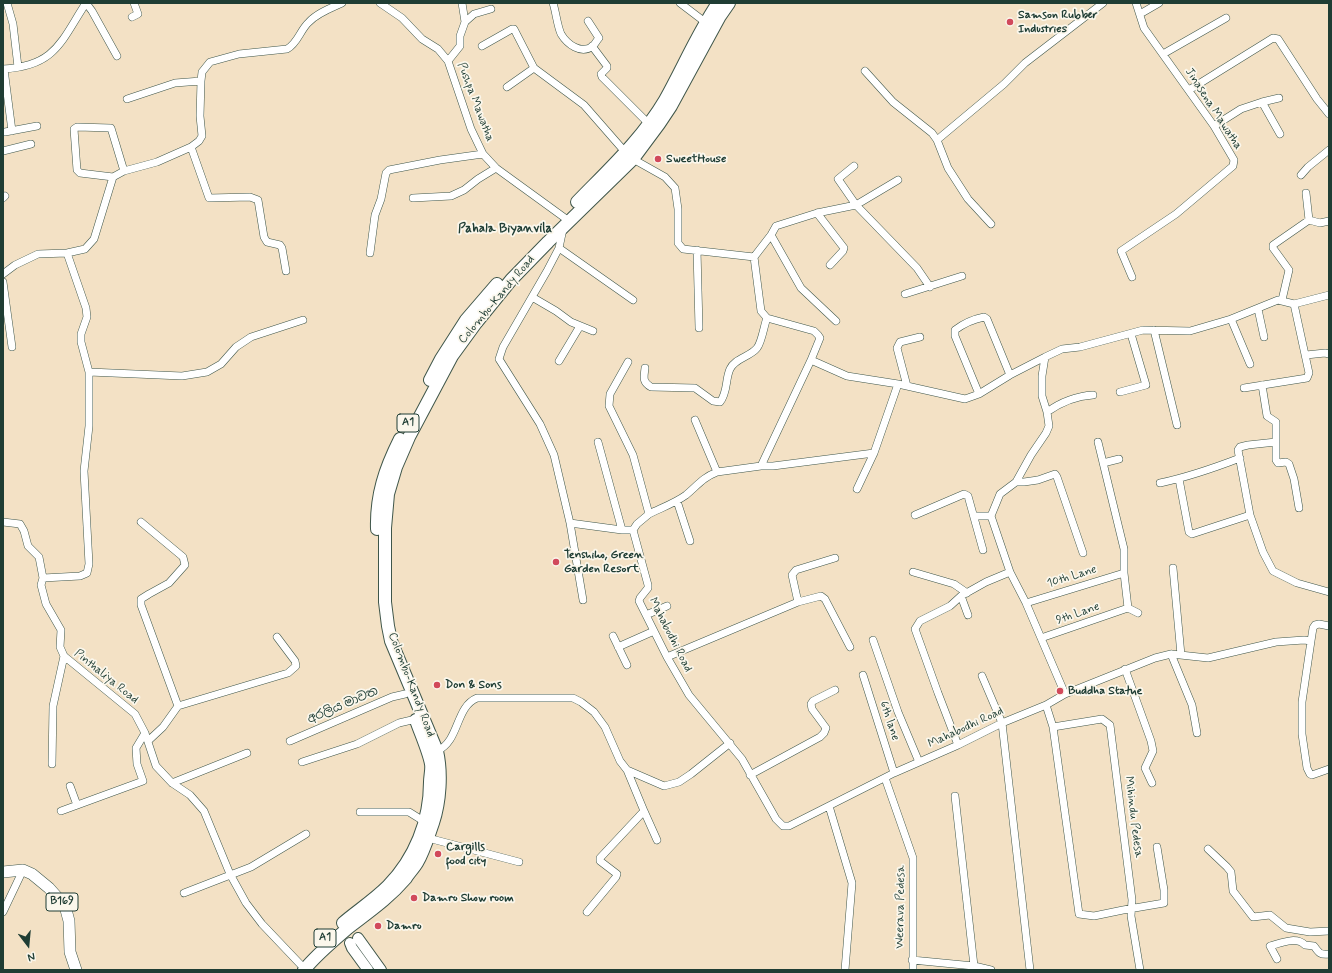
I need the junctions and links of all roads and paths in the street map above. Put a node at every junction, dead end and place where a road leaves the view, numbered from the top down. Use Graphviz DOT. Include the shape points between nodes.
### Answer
graph roads {
  1 [pos="8,3"];
  2 [pos="86,3"];
  3 [pos="134,3"];
  4 [pos="342,3"];
  5 [pos="380,3"];
  6 [pos="462,3"];
  7 [pos="553,3"];
  8 [pos="680,3"];
  9 [pos="718,3"];
  10 [pos="729,3"];
  11 [pos="1103,3"];
  12 [pos="1136,3"];
  13 [pos="1159,3"];
  14 [pos="491,9"];
  15 [pos="1140,14"];
  16 [pos="132,17"];
  17 [pos="1226,18"];
  18 [pos="588,21"];
  19 [pos="465,22"];
  20 [pos="705,22"];
  21 [pos="482,46"];
  22 [pos="592,46"];
  23 [pos="1163,54"];
  24 [pos="117,56"];
  25 [pos="448,62"];
  26 [pos="18,67"];
  27 [pos="534,68"];
  28 [pos="4,69"];
  29 [pos="865,71"];
  30 [pos="201,81"];
  31 [pos="507,87"];
  32 [pos="1189,90"];
  33 [pos="1279,98"];
  34 [pos="127,99"];
  35 [pos="1262,102"];
  36 [pos="1329,114"];
  37 [pos="649,124"];
  38 [pos="37,126"];
  39 [pos="1214,126"];
  40 [pos="1280,134"];
  41 [pos="936,140"];
  42 [pos="31,144"];
  43 [pos="191,147"];
  44 [pos="1329,150"];
  45 [pos="3,151"];
  46 [pos="483,154"];
  47 [pos="629,156"];
  48 [pos="854,166"];
  49 [pos="496,168"];
  50 [pos="124,171"];
  51 [pos="1301,175"];
  52 [pos="113,177"];
  53 [pos="898,180"];
  54 [pos="1306,193"];
  55 [pos="413,198"];
  56 [pos="856,205"];
  57 [pos="817,213"];
  58 [pos="1309,220"];
  59 [pos="565,221"];
  60 [pos="1329,221"];
  61 [pos="991,224"];
  62 [pos="771,235"];
  63 [pos="559,248"];
  64 [pos="697,250"];
  65 [pos="67,253"];
  66 [pos="370,253"];
  67 [pos="754,257"];
  68 [pos="830,265"];
  69 [pos="286,271"];
  70 [pos="3,274"];
  71 [pos="962,276"];
  72 [pos="1132,277"];
  73 [pos="3,282"];
  74 [pos="930,287"];
  75 [pos="905,294"];
  76 [pos="1329,295"];
  77 [pos="532,298"];
  78 [pos="633,300"];
  79 [pos="1282,300"];
  80 [pos="1294,304"];
  81 [pos="1258,309"];
  82 [pos="767,318"];
  83 [pos="1231,319"];
  84 [pos="302,320"];
  85 [pos="836,320"];
  86 [pos="580,326"];
  87 [pos="700,328"];
  88 [pos="1154,330"];
  89 [pos="593,332"];
  90 [pos="1131,334"];
  91 [pos="920,337"];
  92 [pos="1264,337"];
  93 [pos="12,347"];
  94 [pos="1329,354"];
  95 [pos="1306,355"];
  96 [pos="1045,357"];
  97 [pos="811,360"];
  98 [pos="559,361"];
  99 [pos="628,362"];
  100 [pos="1250,364"];
  101 [pos="644,368"];
  102 [pos="89,372"];
  103 [pos="1010,375"];
  104 [pos="898,384"];
  105 [pos="1262,385"];
  106 [pos="907,386"];
  107 [pos="1244,388"];
  108 [pos="1120,392"];
  109 [pos="979,394"];
  110 [pos="1093,394"];
  111 [pos="1047,412"];
  112 [pos="695,420"];
  113 [pos="1177,425"];
  114 [pos="598,442"];
  115 [pos="1098,442"];
  116 [pos="1276,442"];
  117 [pos="874,453"];
  118 [pos="1240,458"];
  119 [pos="1119,459"];
  120 [pos="1103,463"];
  121 [pos="761,466"];
  122 [pos="717,472"];
  123 [pos="1179,479"];
  124 [pos="1016,482"];
  125 [pos="1160,483"];
  126 [pos="857,489"];
  127 [pos="677,501"];
  128 [pos="1299,508"];
  129 [pos="649,514"];
  130 [pos="915,515"];
  131 [pos="1250,515"];
  132 [pos="974,516"];
  133 [pos="991,516"];
  134 [pos="3,522"];
  135 [pos="141,522"];
  136 [pos="570,523"];
  137 [pos="622,530"];
  138 [pos="633,530"];
  139 [pos="690,541"];
  140 [pos="983,550"];
  141 [pos="1083,553"];
  142 [pos="835,558"];
  143 [pos="1173,568"];
  144 [pos="912,572"];
  145 [pos="1010,572"];
  146 [pos="1124,573"];
  147 [pos="43,578"];
  148 [pos="1329,592"];
  149 [pos="964,595"];
  150 [pos="583,600"];
  151 [pos="798,602"];
  152 [pos="1026,603"];
  153 [pos="667,606"];
  154 [pos="1125,609"];
  155 [pos="1138,613"];
  156 [pos="646,615"];
  157 [pos="968,615"];
  158 [pos="1329,626"];
  159 [pos="654,631"];
  160 [pos="613,636"];
  161 [pos="277,637"];
  162 [pos="1041,638"];
  163 [pos="873,640"];
  164 [pos="1310,641"];
  165 [pos="618,647"];
  166 [pos="850,647"];
  167 [pos="1171,654"];
  168 [pos="1181,655"];
  169 [pos="64,656"];
  170 [pos="667,657"];
  171 [pos="627,665"];
  172 [pos="1125,670"];
  173 [pos="863,675"];
  174 [pos="982,676"];
  175 [pos="835,690"];
  176 [pos="405,694"];
  177 [pos="1065,694"];
  178 [pos="1046,704"];
  179 [pos="178,706"];
  180 [pos="416,719"];
  181 [pos="1002,723"];
  182 [pos="1053,727"];
  183 [pos="146,733"];
  184 [pos="1197,733"];
  185 [pos="290,740"];
  186 [pos="148,741"];
  187 [pos="730,743"];
  188 [pos="958,745"];
  189 [pos="437,751"];
  190 [pos="247,753"];
  191 [pos="302,762"];
  192 [pos="919,762"];
  193 [pos="52,764"];
  194 [pos="1329,769"];
  195 [pos="627,770"];
  196 [pos="894,773"];
  197 [pos="750,775"];
  198 [pos="885,778"];
  199 [pos="172,783"];
  200 [pos="1152,783"];
  201 [pos="70,786"];
  202 [pos="955,796"];
  203 [pos="77,805"];
  204 [pos="829,806"];
  205 [pos="61,811"];
  206 [pos="644,811"];
  207 [pos="360,812"];
  208 [pos="425,822"];
  209 [pos="306,834"];
  210 [pos="428,838"];
  211 [pos="657,840"];
  212 [pos="1157,847"];
  213 [pos="1208,849"];
  214 [pos="519,862"];
  215 [pos="23,870"];
  216 [pos="3,872"];
  217 [pos="230,874"];
  218 [pos="184,893"];
  219 [pos="1132,908"];
  220 [pos="3,912"];
  221 [pos="587,912"];
  222 [pos="1329,931"];
  223 [pos="1329,954"];
  224 [pos="1277,959"];
  225 [pos="912,960"];
  226 [pos="974,966"];
  227 [pos="300,968"];
  228 [pos="76,970"];
  229 [pos="368,970"];
  230 [pos="381,970"];
  231 [pos="845,970"];
  232 [pos="912,970"];
  233 [pos="991,970"];
  234 [pos="1030,970"];
  235 [pos="1140,970"];
  1 -- 26 [label="street"];
  2 -- 24 [label="street"];
  2 -- 26 [label="street" via="64,40 54,51 42,60"];
  3 -- 16 [label="street" via="138,14"];
  4 -- 30 [label="street" via="307,23 293,46 287,49 239,54 210,62 202,72"];
  5 -- 25 [label="street, Pushpa Mawatha" via="402,18 422,39 438,49"];
  6 -- 19 [label="street"];
  7 -- 22 [label="street" via="561,33 569,43 578,49"];
  8 -- 20 [label="street"];
  9 -- 20 [label="highway, Colombo-Kandy Road / A1"];
  10 -- 47 [label="highway, Colombo-Kandy Road / A1" via="659,124"];
  11 -- 41 [label="street" via="1025,63 1004,84"];
  12 -- 15 [label="street, Jinasena Mawatha"];
  13 -- 15 [label="street"];
  14 -- 19 [label="street" via="474,14"];
  15 -- 23 [label="street, Jinasena Mawatha" via="1144,28"];
  17 -- 23 [label="street"];
  18 -- 22 [label="street" via="599,38"];
  19 -- 25 [label="street" via="460,36 460,46"];
  20 -- 37 [label="highway, Colombo-Kandy Road / A1" via="665,100"];
  21 -- 27 [label="street" via="514,29"];
  22 -- 37 [label="street" via="607,66 601,74 602,77"];
  23 -- 32 [label="street, Jinasena Mawatha"];
  25 -- 46 [label="street, Pushpa Mawatha" via="471,129"];
  26 -- 28 [label="street"];
  27 -- 31 [label="street"];
  27 -- 47 [label="street" via="584,105"];
  28 -- 38 [label="street" via="8,132"];
  29 -- 41 [label="street" via="893,102"];
  30 -- 34 [label="street" via="175,83"];
  30 -- 43 [label="street" via="202,136"];
  32 -- 36 [label="street" via="1273,38 1278,39"];
  32 -- 39 [label="street, Jinasena Mawatha"];
  33 -- 35 [label="street"];
  35 -- 39 [label="street" via="1241,109"];
  35 -- 40 [label="street"];
  37 -- 47 [label="highway, Colombo-Kandy Road / A1"];
  39 -- 72 [label="street, Jinasena Mawatha" via="1234,160 1233,166 1176,214 1121,251"];
  41 -- 61 [label="street" via="948,168 968,200"];
  42 -- 45 [label="street"];
  43 -- 50 [label="street" via="157,162"];
  43 -- 69 [label="street" via="209,198 250,197 258,200 264,237 267,242 280,245 282,248"];
  44 -- 51 [label="street"];
  46 -- 49 [label="street, Pushpa Mawatha"];
  46 -- 66 [label="street" via="388,170 375,215"];
  47 -- 59 [label="highway, Colombo-Kandy Road / A1"];
  47 -- 64 [label="street" via="665,178 675,188 678,243 683,249"];
  48 -- 56 [label="street" via="838,179"];
  49 -- 55 [label="street" via="451,196"];
  49 -- 59 [label="street, Pushpa Mawatha"];
  50 -- 52 [label="street"];
  50 -- 52 [label="street" via="111,128 74,129 77,170 80,174"];
  52 -- 65 [label="street" via="94,239 85,249"];
  53 -- 56 [label="street"];
  54 -- 58 [label="street"];
  56 -- 57 [label="street"];
  56 -- 74 [label="street" via="916,268"];
  57 -- 62 [label="street" via="776,226"];
  57 -- 68 [label="street" via="844,248"];
  58 -- 60 [label="street" via="1320,223"];
  58 -- 79 [label="street" via="1273,245 1288,270"];
  59 -- 63 [label="street"];
  59 -- 176 [label="highway, Colombo-Kandy Road / A1" via="500,281 466,320 441,359 389,461 379,493 378,610 384,642"];
  59 -- 189 [label="highway, Colombo-Kandy Road / A1" via="511,280 452,356 409,437 388,494 385,528 385,602 388,626 391,641"];
  62 -- 67 [label="street"];
  62 -- 85 [label="street" via="801,288"];
  63 -- 77 [label="street"];
  63 -- 78 [label="street"];
  64 -- 67 [label="street"];
  64 -- 87 [label="street"];
  65 -- 70 [label="street" via="38,254"];
  65 -- 102 [label="street" via="86,308 86,317 80,334"];
  67 -- 82 [label="street" via="761,311"];
  71 -- 74 [label="street"];
  73 -- 93 [label="street"];
  74 -- 75 [label="street"];
  76 -- 80 [label="street"];
  77 -- 86 [label="street"];
  77 -- 136 [label="street" via="503,346 499,359 540,424 554,455"];
  79 -- 80 [label="street"];
  79 -- 81 [label="street"];
  80 -- 95 [label="street"];
  81 -- 83 [label="street"];
  81 -- 92 [label="street"];
  82 -- 97 [label="street" via="818,334 820,338"];
  82 -- 101 [label="street" via="758,347 730,368 725,396 720,402 713,401 695,388 651,387 643,380"];
  83 -- 88 [label="street" via="1190,331"];
  83 -- 100 [label="street"];
  84 -- 102 [label="street" via="251,338 236,347 221,364 207,372 182,376"];
  86 -- 89 [label="street"];
  86 -- 98 [label="street"];
  88 -- 90 [label="street"];
  88 -- 113 [label="street"];
  90 -- 96 [label="street" via="1062,349"];
  90 -- 108 [label="street" via="1146,385"];
  91 -- 106 [label="street" via="898,344"];
  94 -- 95 [label="street"];
  95 -- 105 [label="street" via="1309,374 1307,378"];
  96 -- 103 [label="street"];
  96 -- 111 [label="street" via="1042,396"];
  97 -- 104 [label="street" via="847,376"];
  97 -- 121 [label="street"];
  99 -- 129 [label="street" via="610,394 609,406 633,455"];
  102 -- 147 [label="street" via="89,426 84,471 89,564 86,573 80,576"];
  103 -- 109 [label="street"];
  103 -- 109 [label="street" via="984,316 954,330"];
  104 -- 106 [label="street"];
  104 -- 117 [label="street"];
  105 -- 107 [label="street"];
  105 -- 116 [label="street" via="1267,416 1276,422"];
  106 -- 109 [label="street" via="964,399"];
  110 -- 111 [label="street" via="1081,396"];
  111 -- 124 [label="street" via="1049,426 1046,433"];
  112 -- 122 [label="street"];
  114 -- 137 [label="street"];
  115 -- 120 [label="street"];
  116 -- 118 [label="street" via="1240,447"];
  116 -- 128 [label="street" via="1276,460 1278,463 1289,464"];
  117 -- 121 [label="street"];
  117 -- 126 [label="street"];
  118 -- 123 [label="street"];
  118 -- 131 [label="street"];
  119 -- 120 [label="street"];
  120 -- 146 [label="street" via="1124,549"];
  121 -- 122 [label="street"];
  122 -- 127 [label="street" via="707,476"];
  123 -- 125 [label="street"];
  123 -- 131 [label="street" via="1189,532 1192,534"];
  124 -- 133 [label="street" via="1000,494"];
  124 -- 141 [label="street" via="1038,480 1055,474 1058,477"];
  127 -- 129 [label="street"];
  127 -- 139 [label="street"];
  129 -- 138 [label="street"];
  130 -- 132 [label="street" via="964,494 968,496"];
  131 -- 148 [label="street" via="1263,552 1273,571 1297,584"];
  132 -- 133 [label="street"];
  132 -- 140 [label="street"];
  133 -- 145 [label="street"];
  134 -- 147 [label="street, Pinthaliya Road" via="20,524 28,546 39,558"];
  135 -- 179 [label="street" via="183,556 185,564 170,584 141,599"];
  136 -- 137 [label="street"];
  136 -- 150 [label="street"];
  137 -- 138 [label="street"];
  138 -- 156 [label="street, Mahabodhi Road" via="648,585 639,600"];
  142 -- 151 [label="street" via="793,572"];
  143 -- 168 [label="street"];
  144 -- 149 [label="street" via="954,584"];
  145 -- 149 [label="street"];
  145 -- 152 [label="street"];
  146 -- 152 [label="street, 10th Lane"];
  146 -- 154 [label="street"];
  147 -- 169 [label="street, Pinthaliya Road" via="41,585 46,604 61,630 60,647"];
  149 -- 157 [label="street"];
  149 -- 188 [label="street" via="950,606 920,621 915,629"];
  151 -- 166 [label="street" via="821,596 825,599"];
  151 -- 170 [label="street"];
  152 -- 162 [label="street"];
  153 -- 156 [label="street"];
  154 -- 155 [label="street"];
  154 -- 162 [label="street, 9th Lane"];
  156 -- 159 [label="street, Mahabodhi Road"];
  158 -- 164 [label="street" via="1315,625"];
  159 -- 165 [label="street"];
  159 -- 170 [label="street, Mahabodhi Road"];
  160 -- 165 [label="street"];
  161 -- 179 [label="street" via="295,661 296,666 288,673"];
  162 -- 177 [label="street"];
  163 -- 192 [label="street" via="898,712"];
  164 -- 168 [label="street" via="1276,642 1208,658"];
  164 -- 194 [label="street" via="1302,702 1305,757 1307,768 1312,775"];
  165 -- 171 [label="street"];
  167 -- 168 [label="street"];
  167 -- 172 [label="street, Mahabodhi Road"];
  167 -- 184 [label="street" via="1192,705"];
  169 -- 183 [label="street, Pinthaliya Road" via="135,714"];
  169 -- 193 [label="street" via="53,706"];
  170 -- 187 [label="street, Mahabodhi Road" via="689,695"];
  172 -- 177 [label="street, Mahabodhi Road"];
  172 -- 200 [label="street" via="1151,741 1152,751 1145,768"];
  173 -- 196 [label="street, 6th lane"];
  174 -- 181 [label="street"];
  175 -- 197 [label="street" via="810,704 826,728 824,733"];
  176 -- 180 [label="highway, Colombo-Kandy Road / A1"];
  176 -- 185 [label="street, අරලිය මාවත" via="392,697"];
  177 -- 178 [label="street, Mahabodhi Road"];
  178 -- 181 [label="street, Mahabodhi Road"];
  178 -- 182 [label="street"];
  179 -- 186 [label="street" via="163,727"];
  180 -- 191 [label="street" via="399,723 357,744"];
  180 -- 208 [label="highway, Colombo-Kandy Road / A1" via="431,763 430,794"];
  181 -- 188 [label="street, Mahabodhi Road"];
  181 -- 234 [label="street"];
  182 -- 219 [label="street" via="1079,914 1094,916"];
  182 -- 219 [label="street, Mihindu Pedesa" via="1102,719 1110,725"];
  183 -- 186 [label="street, Pinthaliya Road"];
  183 -- 203 [label="street" via="136,748 142,781"];
  186 -- 199 [label="street, Pinthaliya Road" via="156,766"];
  187 -- 195 [label="street" via="679,782 664,786"];
  187 -- 197 [label="street, Mahabodhi Road"];
  188 -- 192 [label="street, Mahabodhi Road"];
  189 -- 195 [label="street" via="450,741 470,700 573,698 594,712"];
  189 -- 210 [label="highway, Colombo-Kandy Road / A1" via="439,797"];
  190 -- 199 [label="street"];
  192 -- 196 [label="street, Mahabodhi Road"];
  195 -- 206 [label="street"];
  196 -- 198 [label="street, Mahabodhi Road"];
  197 -- 204 [label="street, Mahabodhi Road" via="776,819 783,826 789,826"];
  198 -- 204 [label="street, Mahabodhi Road"];
  198 -- 225 [label="street, Weerava Pedesa" via="913,858"];
  199 -- 217 [label="street, Pinthaliya Road" via="190,795 204,811"];
  201 -- 203 [label="street"];
  202 -- 226 [label="street"];
  203 -- 205 [label="street"];
  204 -- 231 [label="street" via="852,883"];
  206 -- 211 [label="street"];
  206 -- 221 [label="street" via="600,858 600,861 617,874"];
  207 -- 208 [label="street" via="409,812"];
  208 -- 227 [label="highway, Colombo-Kandy Road / A1" via="412,855 392,881 327,937"];
  209 -- 217 [label="street" via="251,867"];
  210 -- 214 [label="street"];
  210 -- 227 [label="highway, Colombo-Kandy Road / A1" via="416,864 395,890"];
  212 -- 219 [label="street" via="1164,903"];
  213 -- 222 [label="street" via="1228,867 1233,891 1253,917 1270,915 1286,928 1310,932"];
  215 -- 216 [label="main road"];
  215 -- 220 [label="street"];
  215 -- 228 [label="main road, B169" via="49,888 65,906 69,922 70,952"];
  217 -- 218 [label="street"];
  217 -- 227 [label="street, Pinthaliya Road" via="246,903"];
  219 -- 235 [label="street, Mihindu Pedesa" via="1131,916"];
  223 -- 224 [label="street" via="1322,955 1314,946 1304,945 1296,940 1270,946"];
  225 -- 226 [label="street"];
  225 -- 232 [label="street, Weerava Pedesa"];
  226 -- 233 [label="street"];
  229 -- 230 [label="main road" via="352,948 354,941"];
}
